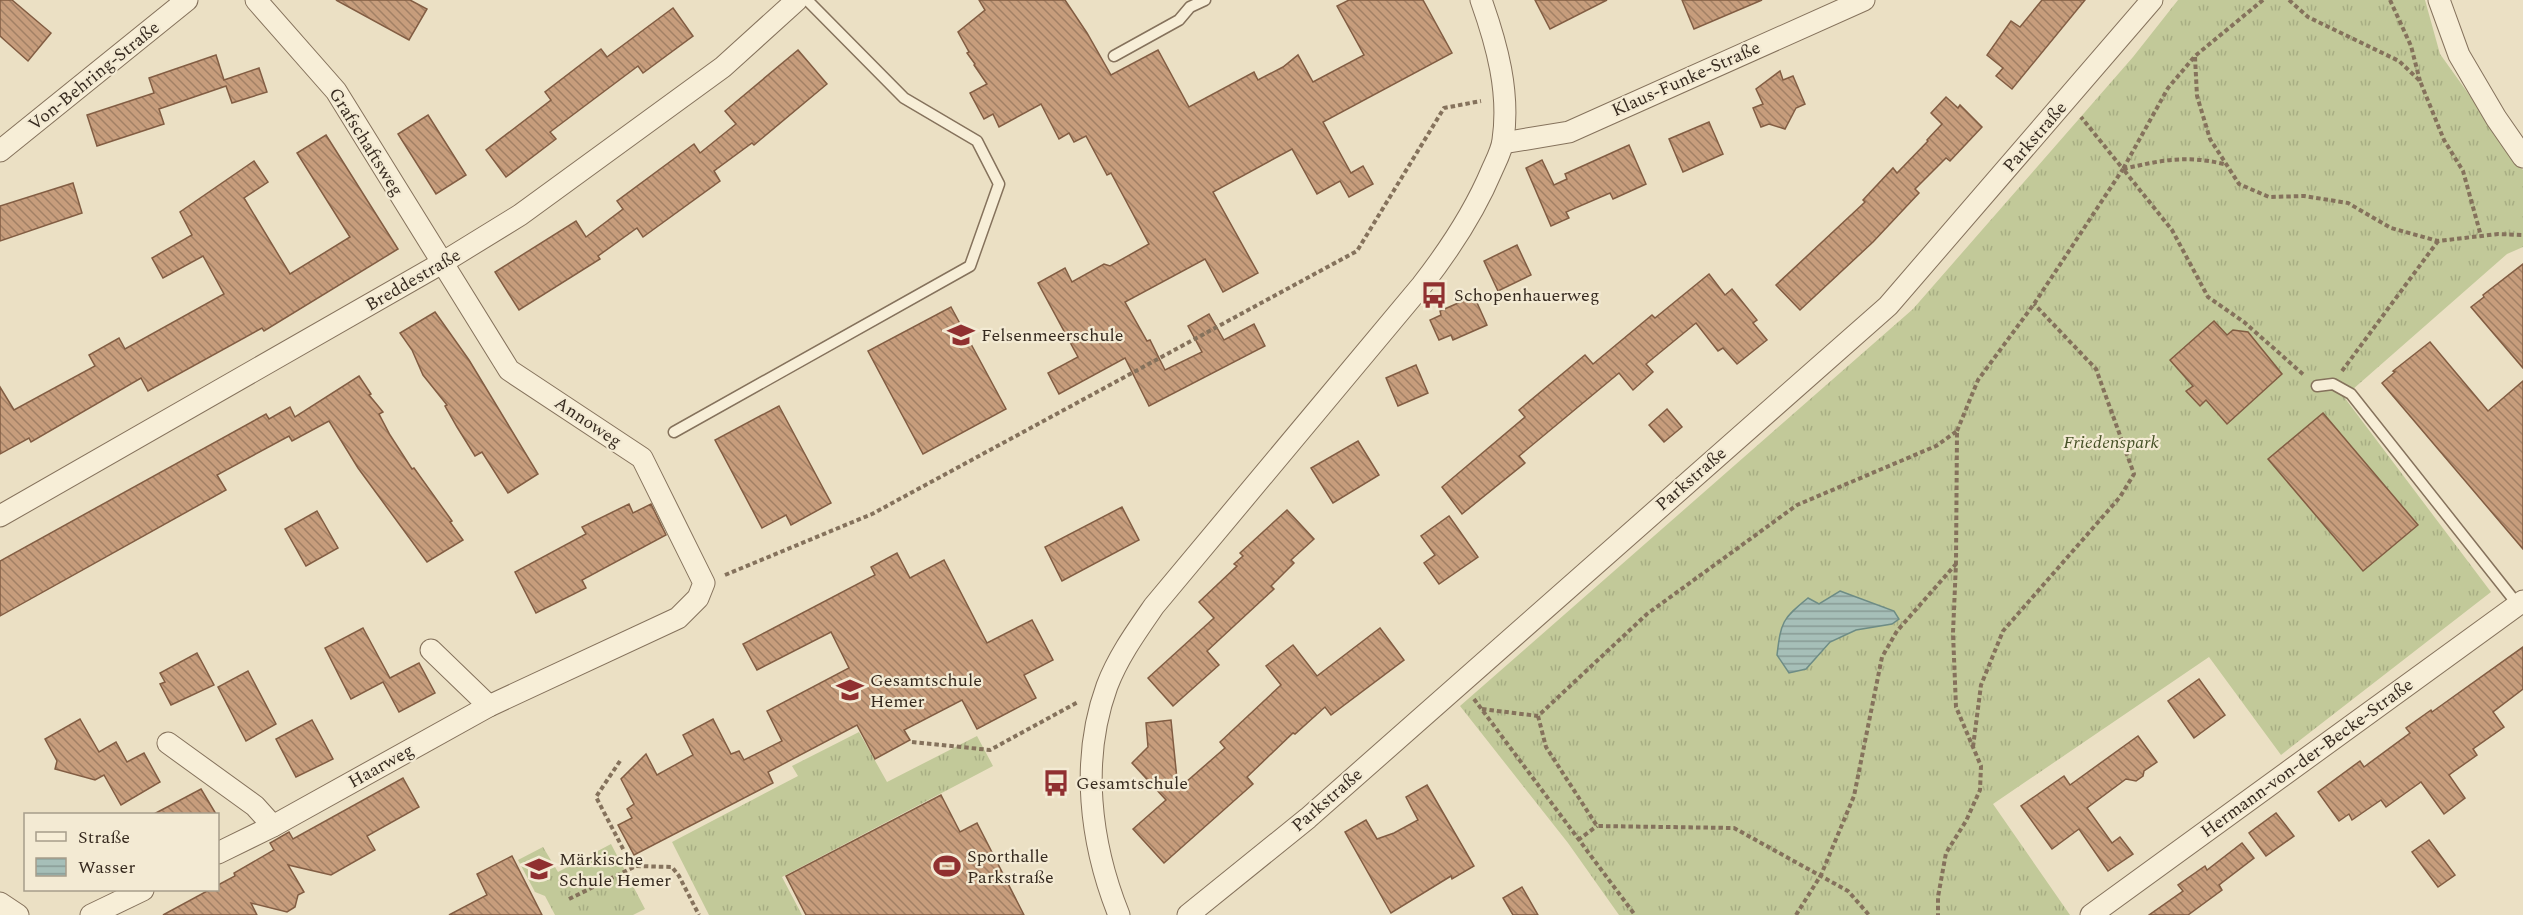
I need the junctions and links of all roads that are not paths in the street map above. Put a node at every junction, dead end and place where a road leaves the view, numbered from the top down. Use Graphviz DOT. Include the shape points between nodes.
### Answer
graph roads {
  1 [pos="187,0"];
  2 [pos="256,0"];
  3 [pos="797,0"];
  4 [pos="807,0"];
  5 [pos="1204,0"];
  6 [pos="1481,0"];
  7 [pos="1864,0"];
  8 [pos="2152,0"];
  9 [pos="2439,0"];
  10 [pos="1114,56"];
  11 [pos="1503,143"];
  12 [pos="0,151"];
  13 [pos="2523,157"];
  14 [pos="442,263"];
  15 [pos="2317,386"];
  16 [pos="674,432"];
  17 [pos="0,516"];
  18 [pos="701,591"];
  19 [pos="2521,603"];
  20 [pos="431,650"];
  21 [pos="489,706"];
  22 [pos="168,742"];
  23 [pos="273,826"];
  24 [pos="219,853"];
  25 [pos="141,891"];
  26 [pos="0,903"];
  27 [pos="18,915"];
  28 [pos="91,915"];
  29 [pos="1119,915"];
  30 [pos="1188,915"];
  31 [pos="2091,915"];
  1 -- 12 [label="street, Von-Behring-Straße"];
  2 -- 14 [label="street, Grafschaftsweg" via="336,91"];
  3 -- 14 [label="street, Breddestraße" via="723,67 520,215"];
  4 -- 16 [label="lane" via="904,98 977,141 999,184 969,266"];
  5 -- 10 [label="lane" via="1190,7 1179,20"];
  6 -- 11 [label="street" via="1506,96"];
  7 -- 11 [label="street, Klaus-Funke-Straße" via="1569,132"];
  8 -- 30 [label="street, Parkstraße" via="1888,306 1308,818"];
  9 -- 13 [label="street" via="2459,55"];
  11 -- 29 [label="street" via="1479,202 1448,251 1154,606 1127,644 1107,686 1091,776 1096,841"];
  14 -- 17 [label="street, Breddestraße"];
  14 -- 18 [label="street, Annoweg" via="509,370 642,458"];
  15 -- 19 [label="lane" via="2333,384 2351,394"];
  18 -- 21 [label="street, Haarweg" via="678,618"];
  19 -- 31 [label="street, Hermann-von-der-Becke-Straße"];
  20 -- 21 [label="street"];
  21 -- 23 [label="street, Haarweg"];
  22 -- 23 [label="street" via="255,806"];
  23 -- 24 [label="street, Haarweg"];
  25 -- 28 [label="street"];
  26 -- 27 [label="street"];
}
